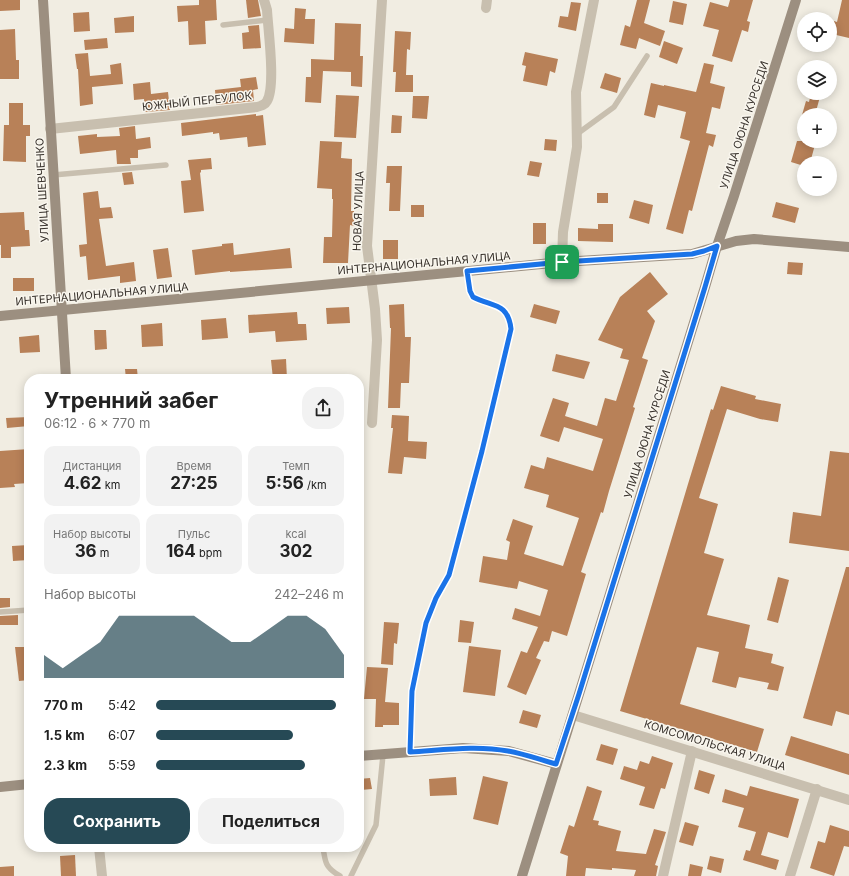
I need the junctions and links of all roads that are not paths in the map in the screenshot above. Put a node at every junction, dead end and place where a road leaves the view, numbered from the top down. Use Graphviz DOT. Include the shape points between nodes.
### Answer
graph roads {
  1 [pos="43,0"];
  2 [pos="264,0"];
  3 [pos="382,0"];
  4 [pos="594,0"];
  5 [pos="796,0"];
  6 [pos="267,20"];
  7 [pos="223,25"];
  8 [pos="647,56"];
  9 [pos="50,128"];
  10 [pos="577,134"];
  11 [pos="166,165"];
  12 [pos="53,175"];
  13 [pos="717,246"];
  14 [pos="849,246"];
  15 [pos="562,262"];
  16 [pos="467,271"];
  17 [pos="372,280"];
  18 [pos="61,310"];
  19 [pos="0,316"];
  20 [pos="66,374"];
  21 [pos="372,423"];
  22 [pos="24,610"];
  23 [pos="0,612"];
  24 [pos="573,715"];
  25 [pos="692,750"];
  26 [pos="410,752"];
  27 [pos="383,754"];
  28 [pos="364,756"];
  29 [pos="556,764"];
  30 [pos="24,785"];
  31 [pos="0,787"];
  32 [pos="817,789"];
  33 [pos="849,800"];
  34 [pos="364,849"];
  35 [pos="100,852"];
  36 [pos="324,852"];
  37 [pos="363,852"];
  38 [pos="102,876"];
  39 [pos="340,876"];
  40 [pos="351,876"];
  41 [pos="522,876"];
  42 [pos="663,876"];
  43 [pos="790,876"];
  1 -- 9 [label="street, УЛИЦА ШЕВЧЕНКО"];
  2 -- 6 [label="street, ЮЖНЫЙ ПЕРЕУЛОК"];
  3 -- 17 [label="street, НОВАЯ УЛИЦА" via="367,246"];
  4 -- 10 [label="street" via="576,92"];
  5 -- 13 [label="street, УЛИЦА ОЮНА КУРСЕДИ"];
  6 -- 7 [label="lane"];
  6 -- 9 [label="street, ЮЖНЫЙ ПЕРЕУЛОК" via="271,72 269,97 263,106"];
  8 -- 10 [label="lane" via="614,107"];
  9 -- 12 [label="street, УЛИЦА ШЕВЧЕНКО"];
  10 -- 15 [label="street" via="563,232"];
  11 -- 12 [label="lane"];
  12 -- 18 [label="street, УЛИЦА ШЕВЧЕНКО"];
  13 -- 14 [label="street, ИНТЕРНАЦИОНАЛЬНАЯ УЛИЦА" via="754,239"];
  13 -- 15 [label="street, ИНТЕРНАЦИОНАЛЬНАЯ УЛИЦА" via="692,254"];
  13 -- 24 [label="street, УЛИЦА ОЮНА КУРСЕДИ"];
  15 -- 16 [label="street, ИНТЕРНАЦИОНАЛЬНАЯ УЛИЦА"];
  16 -- 17 [label="street, ИНТЕРНАЦИОНАЛЬНАЯ УЛИЦА"];
  16 -- 26 [label="lane" via="473,297 506,311 511,329 449,575 426,623 412,691"];
  17 -- 18 [label="street, ИНТЕРНАЦИОНАЛЬНАЯ УЛИЦА"];
  17 -- 21 [label="street, НОВАЯ УЛИЦА" via="377,340"];
  18 -- 19 [label="street, ИНТЕРНАЦИОНАЛЬНАЯ УЛИЦА"];
  18 -- 20 [label="street, УЛИЦА ШЕВЧЕНКО"];
  22 -- 23 [label="lane"];
  24 -- 25 [label="street, КОМСОМОЛЬСКАЯ УЛИЦА"];
  24 -- 29 [label="street, УЛИЦА ОЮНА КУРСЕДИ"];
  25 -- 32 [label="street, КОМСОМОЛЬСКАЯ УЛИЦА"];
  25 -- 42 [label="street"];
  26 -- 27 [label="street"];
  26 -- 29 [label="street" via="463,748 494,749"];
  27 -- 28 [label="street"];
  27 -- 34 [label="lane" via="376,825"];
  29 -- 41 [label="street, УЛИЦА ОЮНА КУРСЕДИ"];
  30 -- 31 [label="street"];
  32 -- 33 [label="street, КОМСОМОЛЬСКАЯ УЛИЦА"];
  32 -- 43 [label="street"];
  35 -- 38 [label="street"];
  36 -- 39 [label="lane" via="327,865"];
  37 -- 40 [label="lane"];
}
